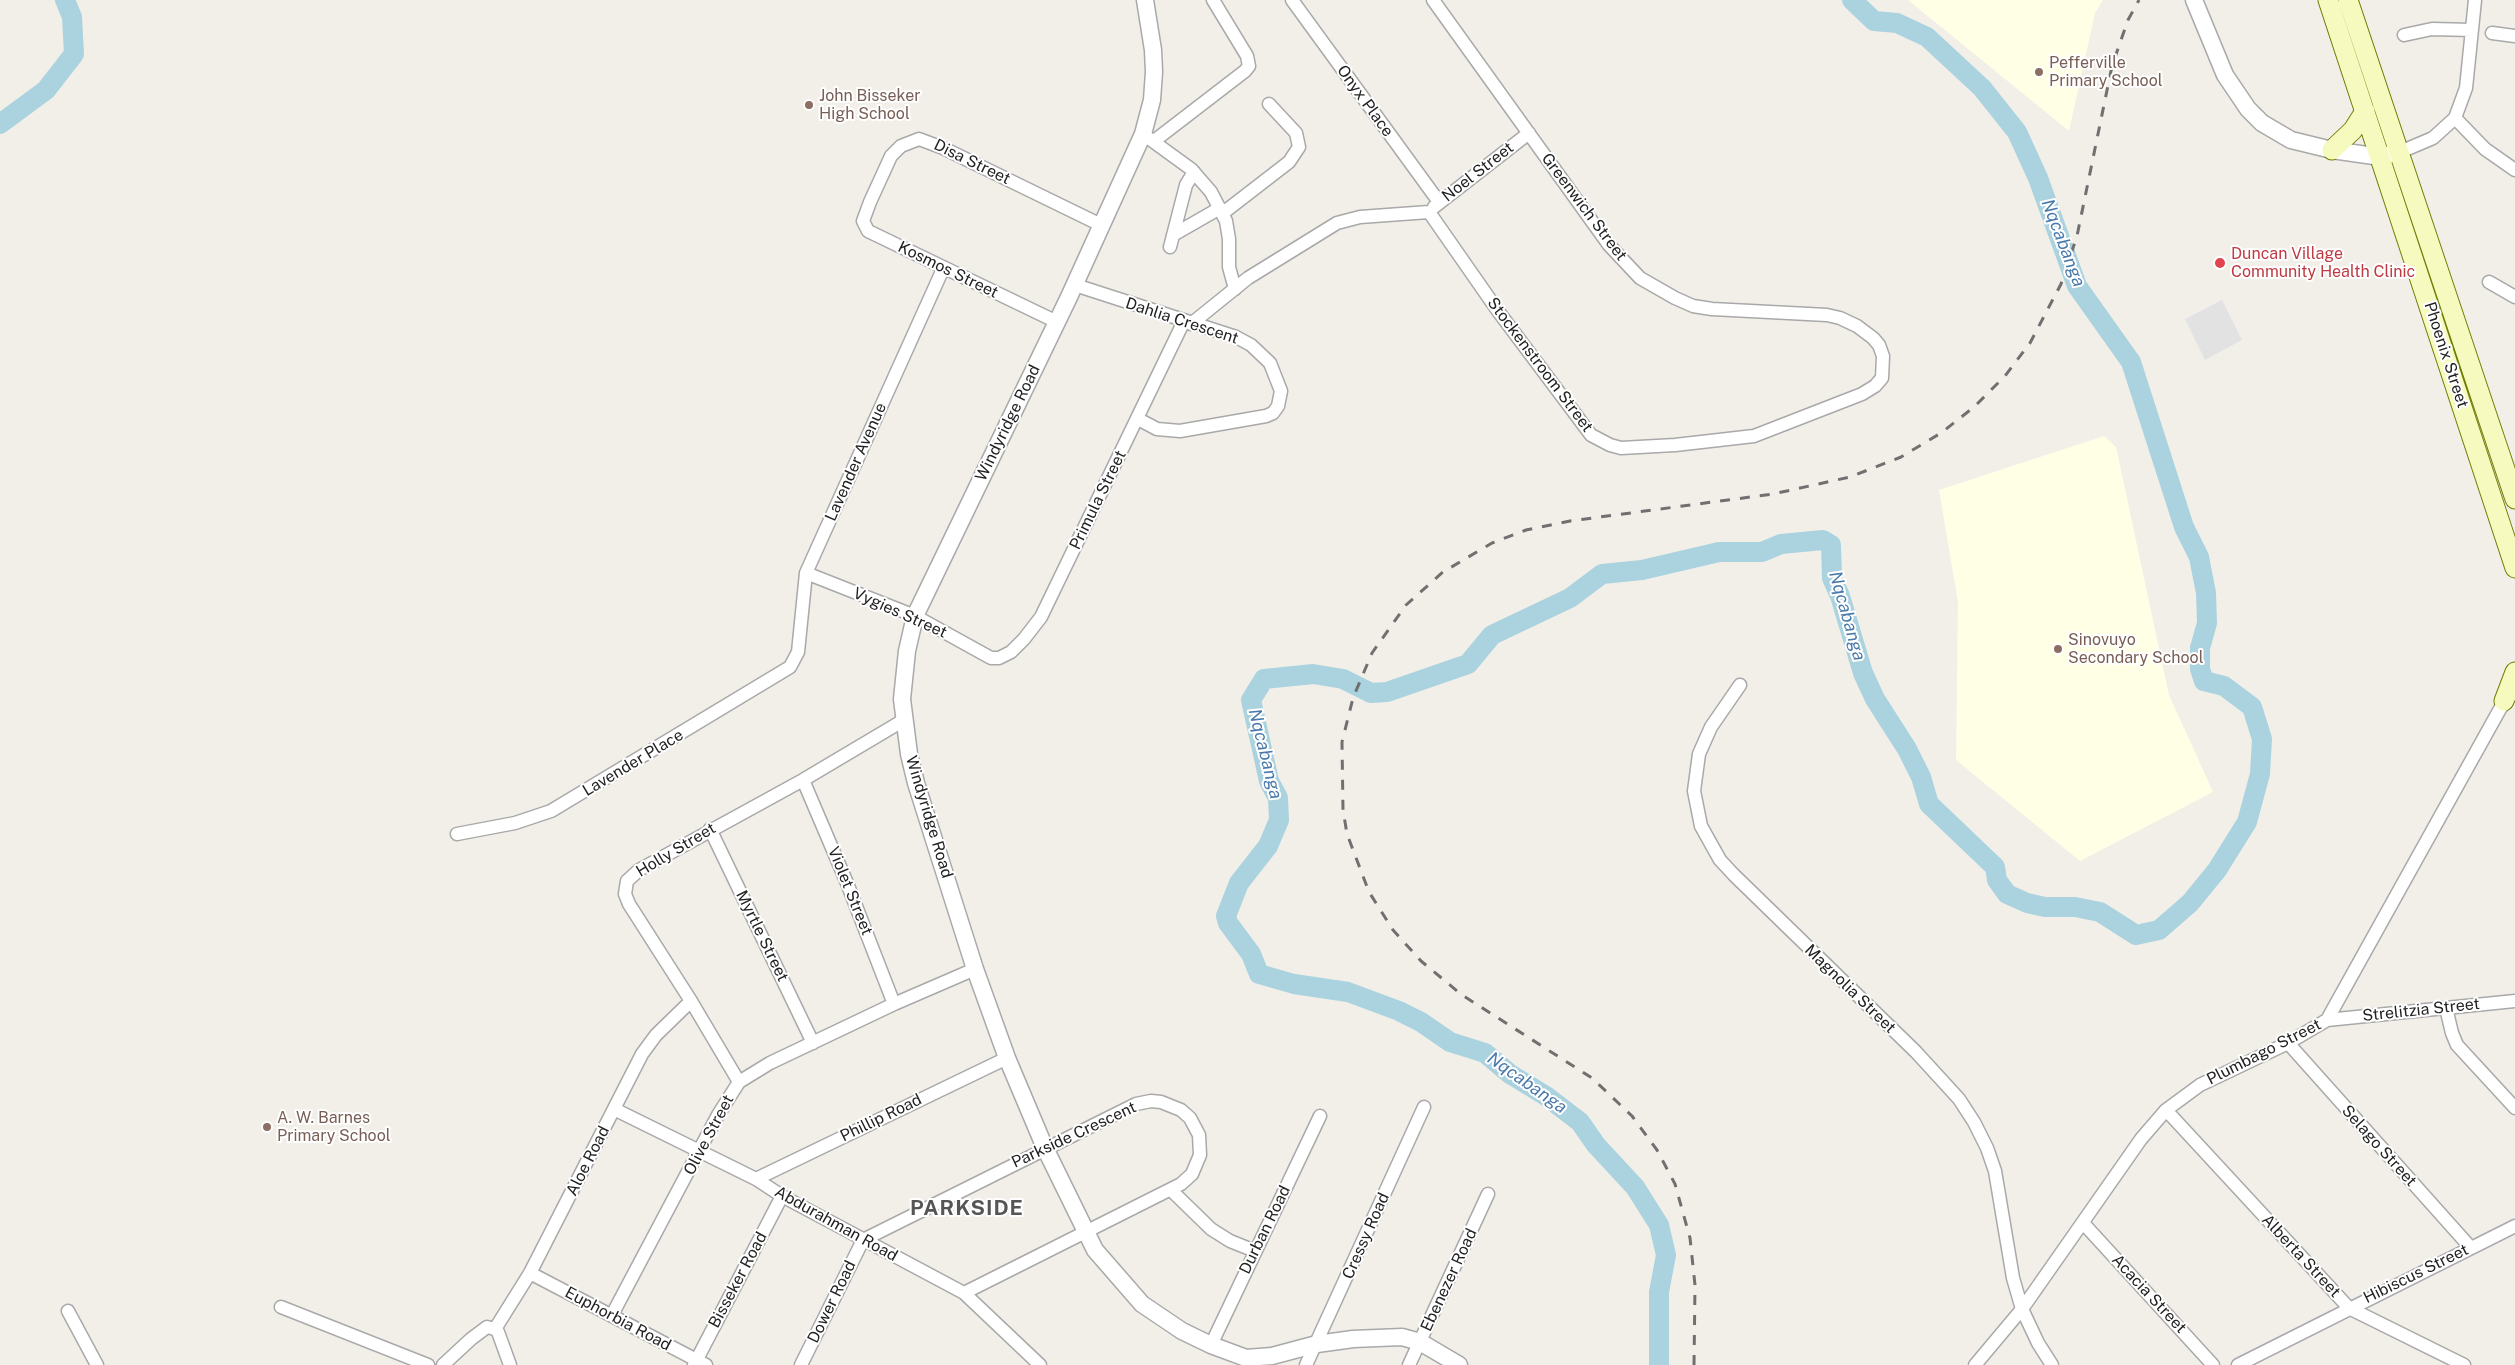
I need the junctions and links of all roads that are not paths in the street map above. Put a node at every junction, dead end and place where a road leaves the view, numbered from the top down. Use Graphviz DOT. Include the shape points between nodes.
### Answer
graph roads {
  1 [pos="1145,0"];
  2 [pos="1213,0"];
  3 [pos="1292,0"];
  4 [pos="1433,0"];
  5 [pos="2194,0"];
  6 [pos="2328,0"];
  7 [pos="2348,0"];
  8 [pos="2475,0"];
  9 [pos="2472,30"];
  10 [pos="2492,33"];
  11 [pos="2404,35"];
  12 [pos="2515,36"];
  13 [pos="1269,104"];
  14 [pos="2365,111"];
  15 [pos="2455,118"];
  16 [pos="1529,133"];
  17 [pos="1148,138"];
  18 [pos="2332,150"];
  19 [pos="2400,152"];
  20 [pos="2381,157"];
  21 [pos="2515,170"];
  22 [pos="1194,172"];
  23 [pos="870,202"];
  24 [pos="1439,202"];
  25 [pos="1222,211"];
  26 [pos="1429,212"];
  27 [pos="1101,225"];
  28 [pos="943,269"];
  29 [pos="2489,282"];
  30 [pos="1075,285"];
  31 [pos="1235,289"];
  32 [pos="2515,298"];
  33 [pos="1057,322"];
  34 [pos="1188,323"];
  35 [pos="1857,326"];
  36 [pos="1138,419"];
  37 [pos="2515,499"];
  38 [pos="2515,568"];
  39 [pos="806,572"];
  40 [pos="915,616"];
  41 [pos="991,658"];
  42 [pos="795,662"];
  43 [pos="2515,672"];
  44 [pos="1740,685"];
  45 [pos="2510,696"];
  46 [pos="904,720"];
  47 [pos="802,780"];
  48 [pos="710,829"];
  49 [pos="457,834"];
  50 [pos="975,969"];
  51 [pos="692,1001"];
  52 [pos="2515,1002"];
  53 [pos="894,1004"];
  54 [pos="2446,1008"];
  55 [pos="2327,1020"];
  56 [pos="813,1043"];
  57 [pos="2288,1043"];
  58 [pos="1007,1058"];
  59 [pos="738,1082"];
  60 [pos="1424,1107"];
  61 [pos="2515,1108"];
  62 [pos="614,1109"];
  63 [pos="2166,1110"];
  64 [pos="1320,1116"];
  65 [pos="1044,1148"];
  66 [pos="700,1152"];
  67 [pos="756,1179"];
  68 [pos="1172,1190"];
  69 [pos="1488,1194"];
  70 [pos="782,1196"];
  71 [pos="2084,1224"];
  72 [pos="2515,1226"];
  73 [pos="1086,1233"];
  74 [pos="863,1240"];
  75 [pos="2470,1248"];
  76 [pos="1255,1251"];
  77 [pos="530,1273"];
  78 [pos="964,1293"];
  79 [pos="281,1308"];
  80 [pos="2349,1308"];
  81 [pos="2022,1309"];
  82 [pos="68,1312"];
  83 [pos="612,1315"];
  84 [pos="491,1328"];
  85 [pos="1420,1342"];
  86 [pos="1317,1344"];
  87 [pos="1211,1345"];
  88 [pos="699,1363"];
  89 [pos="96,1365"];
  90 [pos="428,1365"];
  91 [pos="443,1365"];
  92 [pos="510,1365"];
  93 [pos="802,1365"];
  94 [pos="1040,1365"];
  95 [pos="1306,1365"];
  96 [pos="1409,1365"];
  97 [pos="1459,1365"];
  98 [pos="1975,1365"];
  99 [pos="2052,1365"];
  100 [pos="2213,1365"];
  101 [pos="2238,1365"];
  102 [pos="2464,1365"];
  1 -- 17 [label="street, Windyridge Road" via="1154,72"];
  2 -- 17 [label="street" via="1247,56 1249,66"];
  3 -- 24 [label="street, Onyx Place"];
  4 -- 16 [label="street, Greenwich Street"];
  5 -- 18 [label="street" via="2225,75 2248,109 2276,133"];
  6 -- 14 [label="main road, Phoenix Street"];
  7 -- 19 [label="main road, Phoenix Street"];
  8 -- 9 [label="street"];
  9 -- 11 [label="street" via="2432,29"];
  9 -- 15 [label="street" via="2466,88"];
  10 -- 12 [label="street"];
  13 -- 25 [label="street" via="1296,133 1299,147 1289,162"];
  14 -- 18 [label="main road"];
  14 -- 20 [label="main road, Phoenix Street"];
  15 -- 19 [label="street" via="2433,138"];
  15 -- 21 [label="street" via="2485,149"];
  16 -- 24 [label="street, Noel Street"];
  16 -- 35 [label="street, Greenwich Street" via="1609,245 1640,278 1657,289 1693,306 1827,315"];
  17 -- 22 [label="street"];
  17 -- 27 [label="street, Windyridge Road"];
  18 -- 20 [label="street"];
  19 -- 20 [label="street"];
  19 -- 37 [label="main road, Phoenix Street"];
  20 -- 38 [label="main road, Phoenix Street"];
  22 -- 25 [label="street"];
  22 -- 25 [label="street" via="1186,185 1171,241"];
  23 -- 27 [label="street, Disa Street" via="891,156 901,146 919,139"];
  23 -- 28 [label="street, Kosmos Street" via="863,221 868,231"];
  24 -- 26 [label="street, Noel Street"];
  25 -- 31 [label="street" via="1228,230 1229,267"];
  26 -- 31 [label="street" via="1348,218 1325,229"];
  26 -- 35 [label="street, Stockenstroom Street" via="1586,429 1591,435 1621,448 1754,436 1862,394 1882,378 1883,356 1873,338"];
  27 -- 30 [label="street, Windyridge Road"];
  28 -- 33 [label="street, Kosmos Street"];
  28 -- 39 [label="street, Lavender Avenue"];
  29 -- 32 [label="street"];
  30 -- 33 [label="street, Windyridge Road"];
  30 -- 34 [label="street, Dahlia Crescent"];
  31 -- 34 [label="street"];
  33 -- 40 [label="street, Windyridge Road"];
  34 -- 36 [label="street, Primula Street"];
  34 -- 36 [label="street, Dahlia Crescent" via="1236,337 1261,353 1270,363 1278,381 1281,391 1278,406 1266,416 1195,430 1163,430"];
  36 -- 41 [label="street, Primula Street" via="1041,617 1018,646 1005,656"];
  39 -- 40 [label="street, Vygies Street"];
  39 -- 42 [label="street, Lavender Avenue"];
  40 -- 41 [label="street, Vygies Street"];
  40 -- 46 [label="street, Windyridge Road" via="909,635 903,682"];
  42 -- 49 [label="street, Lavender Place" via="782,674 559,807 531,819"];
  43 -- 45 [label="main road"];
  44 -- 81 [label="street, Magnolia Street" via="1711,727 1699,754 1694,792 1701,826 1720,860 1916,1052 1974,1122 1995,1171 2013,1278"];
  45 -- 55 [label="street, Plumbago Street"];
  46 -- 47 [label="street, Holly Street"];
  46 -- 50 [label="street, Windyridge Road" via="916,783"];
  47 -- 48 [label="street, Holly Street"];
  47 -- 53 [label="street, Violet Street"];
  48 -- 51 [label="street, Holly Street" via="639,870 624,887 629,904"];
  48 -- 56 [label="street, Myrtle Street"];
  50 -- 53 [label="street, Olive Street"];
  50 -- 58 [label="street, Windyridge Road"];
  51 -- 59 [label="street, Holly Street"];
  51 -- 62 [label="street, Aloe Road" via="656,1035 642,1054"];
  52 -- 54 [label="street, Strelitzia Street"];
  53 -- 56 [label="street, Olive Street"];
  54 -- 55 [label="street, Strelitzia Street"];
  54 -- 61 [label="street" via="2458,1045"];
  55 -- 57 [label="street, Plumbago Street"];
  56 -- 59 [label="street, Olive Street"];
  57 -- 63 [label="street, Plumbago Street" via="2200,1085"];
  57 -- 75 [label="street, Selago Street"];
  58 -- 65 [label="street, Windyridge Road"];
  58 -- 67 [label="street, Phillip Road"];
  59 -- 66 [label="street, Olive Street"];
  60 -- 86 [label="street, Cressy Road"];
  62 -- 66 [label="street, Abdurahman Road"];
  62 -- 77 [label="street, Aloe Road"];
  63 -- 71 [label="street, Plumbago Street" via="2141,1139"];
  63 -- 80 [label="street, Alberta Street"];
  64 -- 76 [label="street, Durban Road"];
  65 -- 68 [label="street, Parkside Crescent" via="1136,1104 1151,1101 1171,1105 1196,1126 1201,1146 1192,1174"];
  65 -- 73 [label="street, Windyridge Road"];
  65 -- 74 [label="street, Parkside Crescent"];
  66 -- 67 [label="street, Abdurahman Road"];
  66 -- 83 [label="street, Olive Street"];
  67 -- 70 [label="street, Abdurahman Road"];
  68 -- 73 [label="street, Parkside Crescent"];
  68 -- 76 [label="street" via="1211,1229"];
  69 -- 85 [label="street, Ebenezer Road"];
  70 -- 74 [label="street, Abdurahman Road"];
  70 -- 88 [label="street, Bisseker Road"];
  71 -- 81 [label="street, Plumbago Street"];
  71 -- 100 [label="street, Acacia Street"];
  72 -- 75 [label="street, Hibiscus Street"];
  73 -- 78 [label="street, Parkside Crescent"];
  73 -- 87 [label="street, Windyridge Road" via="1095,1250 1142,1304 1182,1331"];
  74 -- 78 [label="street, Abdurahman Road"];
  74 -- 93 [label="street, Dower Road"];
  75 -- 80 [label="street, Hibiscus Street"];
  76 -- 87 [label="street, Durban Road"];
  77 -- 83 [label="street, Euphorbia Road"];
  77 -- 84 [label="street, Aloe Road"];
  78 -- 94 [label="street, Abdurahman Road"];
  79 -- 90 [label="street"];
  80 -- 101 [label="street, Hibiscus Street"];
  80 -- 102 [label="street, Alberta Street"];
  81 -- 98 [label="street, Plumbago Street"];
  81 -- 99 [label="street, Magnolia Street"];
  82 -- 89 [label="street"];
  83 -- 88 [label="street, Euphorbia Road"];
  84 -- 91 [label="street" via="471,1339"];
  84 -- 92 [label="street"];
  85 -- 86 [label="street, Windyridge Road" via="1402,1337"];
  85 -- 96 [label="street, Ebenezer Road"];
  85 -- 97 [label="street, Windyridge Road"];
  86 -- 87 [label="street, Windyridge Road" via="1252,1358"];
  86 -- 95 [label="street, Cressy Road"];
}
